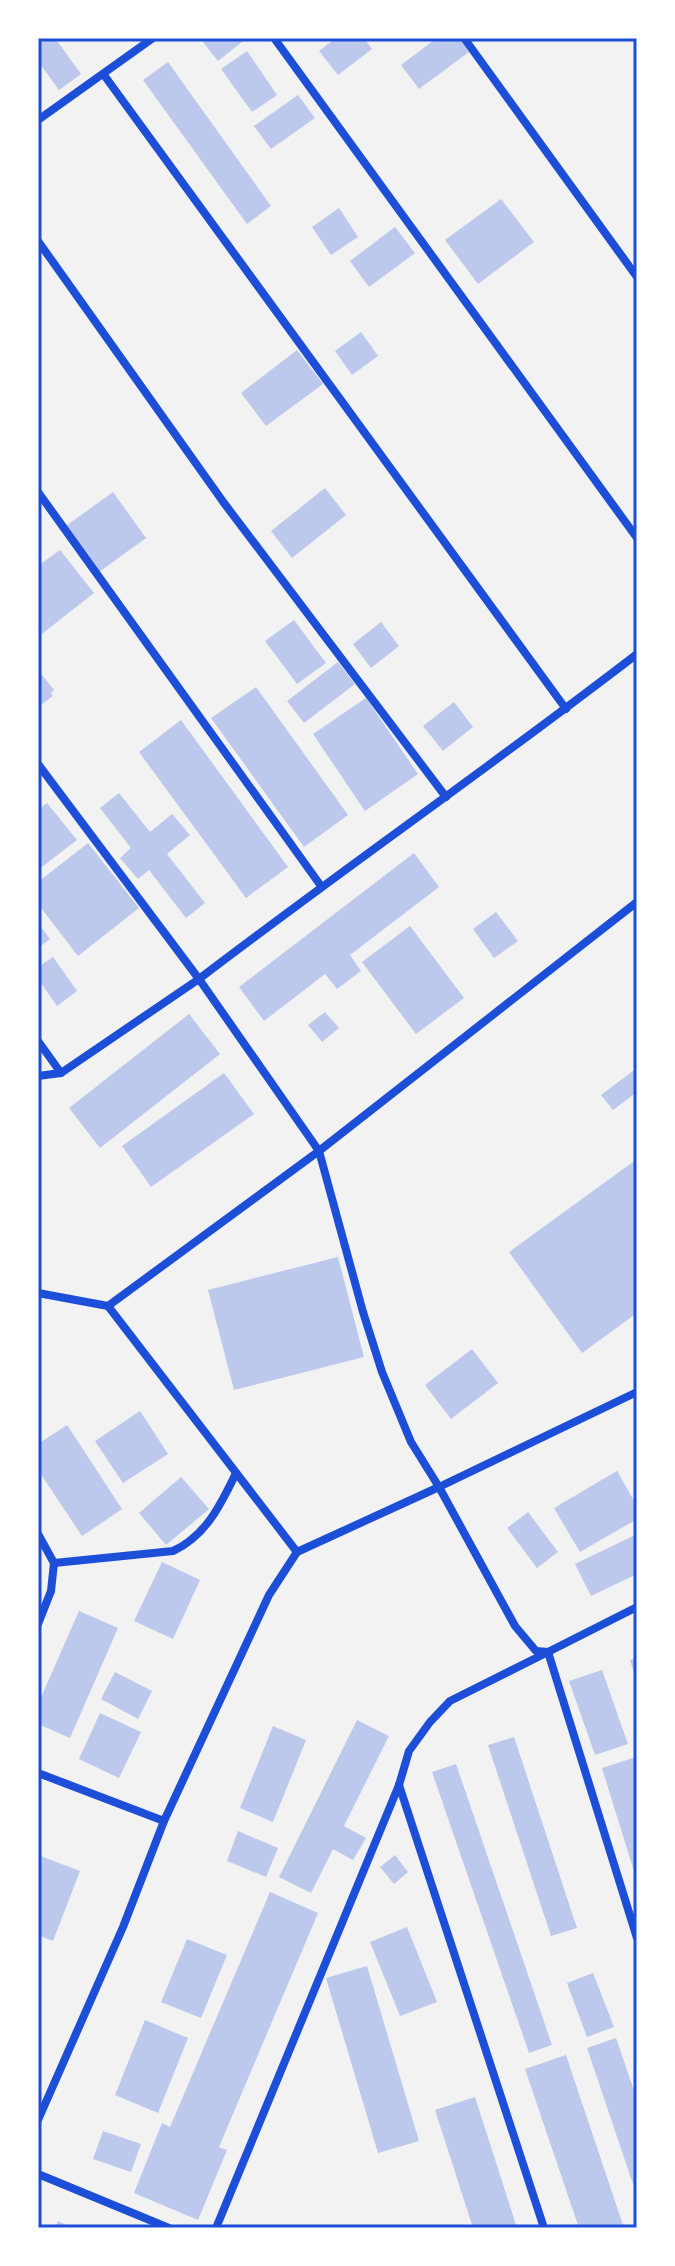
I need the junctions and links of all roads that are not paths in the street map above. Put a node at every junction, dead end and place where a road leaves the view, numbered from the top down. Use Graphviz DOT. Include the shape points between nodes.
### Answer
graph roads {
  1 [pos="153,38"];
  2 [pos="274,38"];
  3 [pos="464,38"];
  4 [pos="104,75"];
  5 [pos="38,120"];
  6 [pos="38,241"];
  7 [pos="637,277"];
  8 [pos="38,492"];
  9 [pos="637,538"];
  10 [pos="637,654"];
  11 [pos="566,709"];
  12 [pos="38,764"];
  13 [pos="446,797"];
  14 [pos="321,886"];
  15 [pos="637,902"];
  16 [pos="199,979"];
  17 [pos="38,1041"];
  18 [pos="61,1073"];
  19 [pos="38,1076"];
  20 [pos="319,1151"];
  21 [pos="38,1293"];
  22 [pos="108,1306"];
  23 [pos="637,1392"];
  24 [pos="236,1473"];
  25 [pos="439,1487"];
  26 [pos="38,1534"];
  27 [pos="297,1552"];
  28 [pos="54,1563"];
  29 [pos="637,1607"];
  30 [pos="38,1624"];
  31 [pos="548,1652"];
  32 [pos="38,1773"];
  33 [pos="399,1785"];
  34 [pos="164,1821"];
  35 [pos="637,1938"];
  36 [pos="38,2120"];
  37 [pos="38,2174"];
  38 [pos="169,2228"];
  39 [pos="216,2228"];
  40 [pos="544,2228"];
  1 -- 4 [label="street"];
  2 -- 9 [label="street"];
  3 -- 7 [label="street"];
  4 -- 5 [label="street"];
  4 -- 11 [label="street"];
  6 -- 13 [label="street" via="224,503"];
  8 -- 14 [label="street"];
  10 -- 11 [label="street"];
  11 -- 13 [label="street"];
  12 -- 16 [label="street"];
  13 -- 14 [label="street"];
  14 -- 16 [label="street"];
  15 -- 20 [label="street"];
  16 -- 18 [label="street"];
  16 -- 20 [label="street"];
  17 -- 18 [label="street"];
  18 -- 19 [label="street"];
  20 -- 22 [label="street"];
  20 -- 25 [label="street" via="382,1372 411,1442"];
  21 -- 22 [label="street"];
  22 -- 24 [label="street"];
  23 -- 25 [label="street"];
  24 -- 27 [label="street"];
  24 -- 28 [label="street" via="218,1509 187,1545 173,1551"];
  25 -- 27 [label="street"];
  25 -- 31 [label="street" via="515,1626 536,1651"];
  26 -- 28 [label="street"];
  27 -- 34 [label="street" via="269,1595"];
  28 -- 30 [label="street" via="51,1591"];
  29 -- 31 [label="street"];
  31 -- 33 [label="street" via="450,1701 409,1751"];
  31 -- 35 [label="street"];
  32 -- 34 [label="street"];
  33 -- 39 [label="street"];
  33 -- 40 [label="street"];
  34 -- 36 [label="street"];
  37 -- 38 [label="street"];
}
